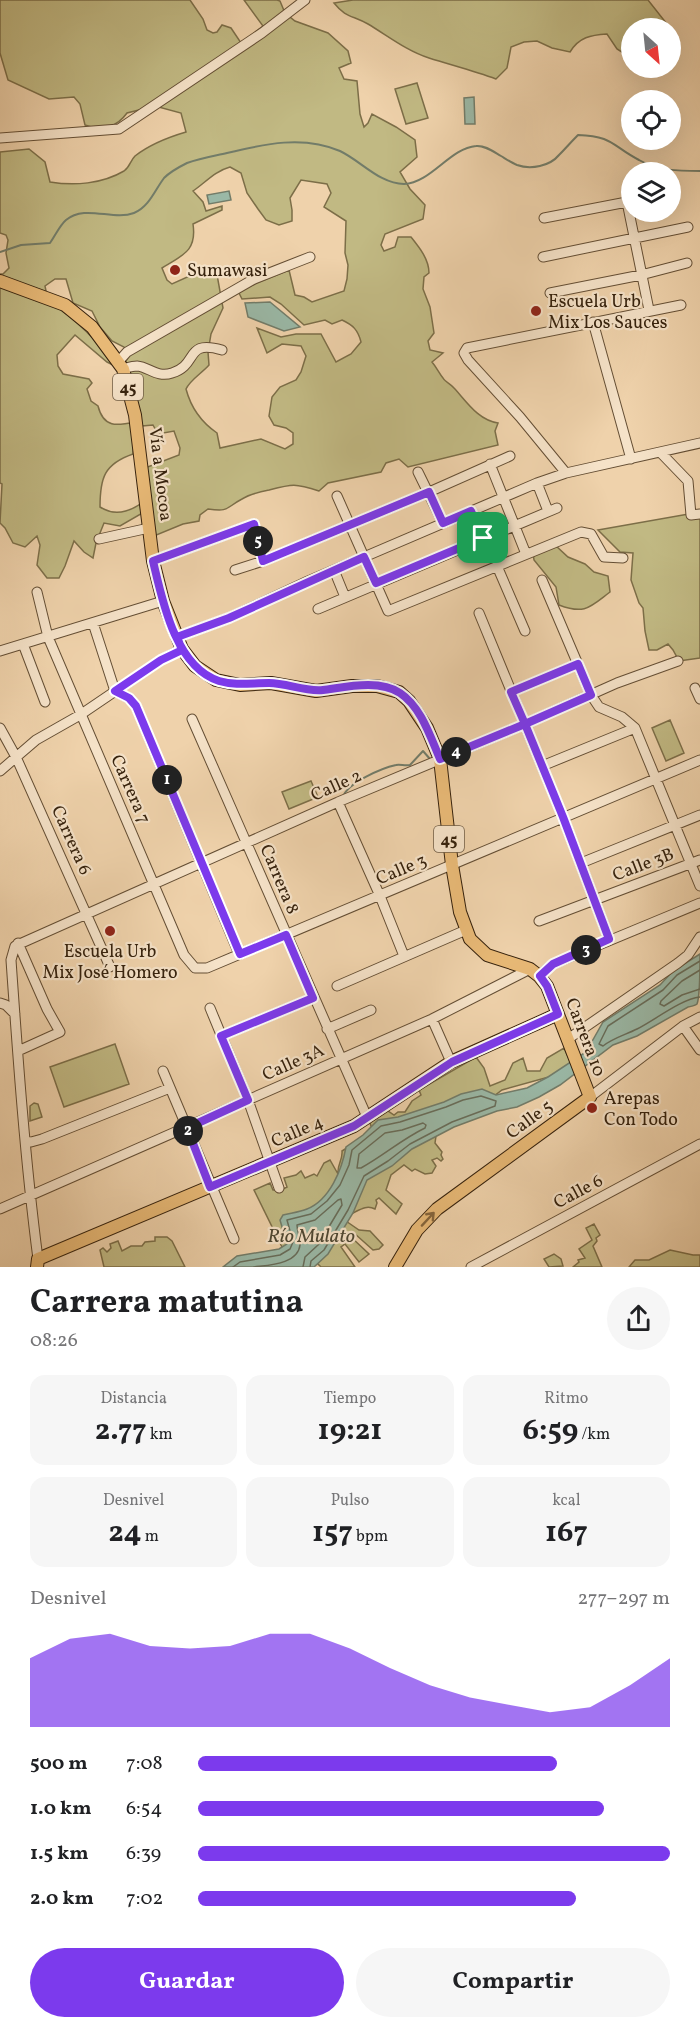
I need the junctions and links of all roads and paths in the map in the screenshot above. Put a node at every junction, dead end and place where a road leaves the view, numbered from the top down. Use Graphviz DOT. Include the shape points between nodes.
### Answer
graph roads {
  1 [pos="305,0"];
  2 [pos="0,138"];
  3 [pos="621,204"];
  4 [pos="544,218"];
  5 [pos="632,222"];
  6 [pos="687,227"];
  7 [pos="634,238"];
  8 [pos="310,257"];
  9 [pos="543,257"];
  10 [pos="687,263"];
  11 [pos="641,275"];
  12 [pos="0,281"];
  13 [pos="550,293"];
  14 [pos="681,305"];
  15 [pos="649,310"];
  16 [pos="593,322"];
  17 [pos="222,351"];
  18 [pos="120,366"];
  19 [pos="700,444"];
  20 [pos="660,452"];
  21 [pos="510,456"];
  22 [pos="631,459"];
  23 [pos="490,464"];
  24 [pos="418,472"];
  25 [pos="566,473"];
  26 [pos="537,483"];
  27 [pos="429,492"];
  28 [pos="337,496"];
  29 [pos="504,496"];
  30 [pos="471,511"];
  31 [pos="700,514"];
  32 [pos="443,523"];
  33 [pos="350,525"];
  34 [pos="516,525"];
  35 [pos="149,528"];
  36 [pos="483,538"];
  37 [pos="99,539"];
  38 [pos="526,554"];
  39 [pos="364,557"];
  40 [pos="623,558"];
  41 [pos="153,561"];
  42 [pos="263,561"];
  43 [pos="497,566"];
  44 [pos="235,570"];
  45 [pos="334,570"];
  46 [pos="542,580"];
  47 [pos="376,583"];
  48 [pos="37,592"];
  49 [pos="345,597"];
  50 [pos="163,601"];
  51 [pos="318,609"];
  52 [pos="479,613"];
  53 [pos="93,623"];
  54 [pos="525,631"];
  55 [pos="48,637"];
  56 [pos="177,637"];
  57 [pos="23,644"];
  58 [pos="182,650"];
  59 [pos="0,651"];
  60 [pos="678,661"];
  61 [pos="578,664"];
  62 [pos="695,688"];
  63 [pos="115,691"];
  64 [pos="511,692"];
  65 [pos="591,695"];
  66 [pos="700,699"];
  67 [pos="45,702"];
  68 [pos="80,715"];
  69 [pos="192,720"];
  70 [pos="525,724"];
  71 [pos="632,725"];
  72 [pos="0,728"];
  73 [pos="16,757"];
  74 [pos="440,759"];
  75 [pos="700,760"];
  76 [pos="542,766"];
  77 [pos="0,771"];
  78 [pos="656,778"];
  79 [pos="338,802"];
  80 [pos="700,815"];
  81 [pos="563,817"];
  82 [pos="674,824"];
  83 [pos="248,843"];
  84 [pos="695,861"];
  85 [pos="581,863"];
  86 [pos="201,864"];
  87 [pos="452,865"];
  88 [pos="154,884"];
  89 [pos="700,886"];
  90 [pos="380,896"];
  91 [pos="595,900"];
  92 [pos="700,903"];
  93 [pos="86,913"];
  94 [pos="539,921"];
  95 [pos="466,930"];
  96 [pos="286,935"];
  97 [pos="700,937"];
  98 [pos="609,939"];
  99 [pos="15,946"];
  100 [pos="240,954"];
  101 [pos="184,955"];
  102 [pos="404,956"];
  103 [pos="110,967"];
  104 [pos="535,973"];
  105 [pos="338,986"];
  106 [pos="313,998"];
  107 [pos="0,1003"];
  108 [pos="210,1008"];
  109 [pos="371,1010"];
  110 [pos="15,1014"];
  111 [pos="558,1014"];
  112 [pos="700,1017"];
  113 [pos="432,1019"];
  114 [pos="683,1026"];
  115 [pos="327,1029"];
  116 [pos="221,1036"];
  117 [pos="571,1045"];
  118 [pos="700,1050"];
  119 [pos="18,1052"];
  120 [pos="340,1059"];
  121 [pos="452,1062"];
  122 [pos="163,1071"];
  123 [pos="170,1088"];
  124 [pos="590,1097"];
  125 [pos="248,1100"];
  126 [pos="367,1117"];
  127 [pos="187,1128"];
  128 [pos="25,1140"];
  129 [pos="700,1144"];
  130 [pos="270,1162"];
  131 [pos="210,1187"];
  132 [pos="279,1188"];
  133 [pos="30,1195"];
  134 [pos="0,1209"];
  135 [pos="234,1239"];
  136 [pos="38,1263"];
  137 [pos="395,1267"];
  138 [pos="471,1267"];
  1 -- 2 [label="street" via="119,129"];
  3 -- 4 [label="street"];
  5 -- 7 [label="street"];
  6 -- 7 [label="street"];
  7 -- 9 [label="street"];
  7 -- 11 [label="street"];
  8 -- 18 [label="street" via="254,279 128,352"];
  10 -- 11 [label="street"];
  11 -- 13 [label="street"];
  11 -- 15 [label="street"];
  12 -- 18 [label="main road, Vía a Mocoa / 45" via="65,305 92,327"];
  14 -- 15 [label="street"];
  15 -- 16 [label="street"];
  16 -- 22 [label="street"];
  16 -- 25 [label="street" via="466,348 464,353"];
  17 -- 18 [label="street" via="207,346 197,349 181,370 168,374"];
  18 -- 35 [label="main road, Vía a Mocoa / 45" via="135,415"];
  19 -- 20 [label="street"];
  20 -- 22 [label="street"];
  20 -- 31 [label="street" via="688,481 691,515"];
  21 -- 23 [label="street"];
  22 -- 25 [label="street"];
  23 -- 27 [label="street"];
  23 -- 29 [label="street"];
  24 -- 27 [label="street"];
  25 -- 26 [label="street"];
  26 -- 29 [label="street"];
  26 -- 34 [label="street" via="553,509"];
  27 -- 32 [label="street"];
  27 -- 33 [label="street"];
  28 -- 33 [label="street"];
  29 -- 30 [label="street"];
  29 -- 34 [label="street"];
  30 -- 32 [label="street"];
  30 -- 36 [label="street"];
  32 -- 39 [label="street"];
  33 -- 39 [label="street"];
  33 -- 42 [label="street"];
  34 -- 36 [label="street"];
  34 -- 38 [label="street"];
  35 -- 37 [label="street"];
  35 -- 41 [label="main road, Vía a Mocoa / 45"];
  36 -- 47 [label="street"];
  38 -- 40 [label="street" via="583,532 591,534 603,557"];
  38 -- 43 [label="street"];
  39 -- 45 [label="street"];
  39 -- 47 [label="street"];
  41 -- 42 [label="street" via="254,524"];
  41 -- 50 [label="main road, 45"];
  42 -- 44 [label="street"];
  43 -- 47 [label="street" via="388,611"];
  43 -- 54 [label="street"];
  45 -- 49 [label="street"];
  45 -- 56 [label="street"];
  46 -- 61 [label="street"];
  47 -- 49 [label="street"];
  48 -- 55 [label="street, Carrera 7"];
  49 -- 51 [label="street"];
  50 -- 53 [label="street"];
  50 -- 56 [label="main road, 45"];
  52 -- 64 [label="street"];
  53 -- 55 [label="street"];
  53 -- 63 [label="street"];
  55 -- 57 [label="street"];
  55 -- 68 [label="street, Carrera 7"];
  56 -- 58 [label="main road, 45"];
  57 -- 59 [label="street"];
  57 -- 67 [label="street"];
  58 -- 63 [label="street"];
  58 -- 74 [label="main road, 45" via="195,666 216,680 240,685 271,683 316,691 377,686 399,692 420,715"];
  60 -- 65 [label="street, Calle 2"];
  61 -- 64 [label="street"];
  61 -- 65 [label="street"];
  62 -- 66 [label="street"];
  63 -- 68 [label="street"];
  63 -- 86 [label="street" via="136,706"];
  64 -- 70 [label="street"];
  65 -- 70 [label="street, Calle 2"];
  65 -- 71 [label="street" via="599,707"];
  68 -- 73 [label="street" via="36,740"];
  68 -- 88 [label="street, Carrera 7"];
  69 -- 83 [label="street, Carrera 8"];
  70 -- 74 [label="street, Calle 2"];
  70 -- 76 [label="street"];
  71 -- 76 [label="street"];
  71 -- 78 [label="street"];
  72 -- 73 [label="street, Carrera 6"];
  73 -- 77 [label="street"];
  73 -- 93 [label="street, Carrera 6"];
  74 -- 79 [label="street, Calle 2"];
  74 -- 87 [label="main road, 45"];
  75 -- 78 [label="street, Calle 3"];
  76 -- 81 [label="street"];
  78 -- 81 [label="street, Calle 3"];
  78 -- 82 [label="street"];
  79 -- 83 [label="street, Calle 2"];
  79 -- 90 [label="street"];
  80 -- 82 [label="street"];
  81 -- 85 [label="street"];
  81 -- 87 [label="street, Calle 3"];
  82 -- 84 [label="street"];
  82 -- 85 [label="street"];
  83 -- 86 [label="street, Calle 2"];
  83 -- 96 [label="street, Carrera 8"];
  84 -- 89 [label="street"];
  84 -- 91 [label="street, Calle 3B"];
  85 -- 91 [label="street"];
  86 -- 88 [label="street, Calle 2"];
  86 -- 100 [label="street"];
  87 -- 90 [label="street, Calle 3"];
  87 -- 95 [label="main road, 45"];
  88 -- 93 [label="street, Calle 2"];
  88 -- 101 [label="street, Carrera 7"];
  90 -- 96 [label="street, Calle 3"];
  90 -- 102 [label="street"];
  91 -- 94 [label="street, Calle 3B"];
  91 -- 98 [label="street"];
  92 -- 98 [label="street, Calle 3A"];
  93 -- 99 [label="street, Calle 2"];
  93 -- 103 [label="street, Carrera 6"];
  95 -- 102 [label="street"];
  95 -- 104 [label="main road, 45" via="487,955"];
  96 -- 100 [label="street, Calle 3"];
  96 -- 106 [label="street, Carrera 8"];
  97 -- 117 [label="street" via="688,955"];
  98 -- 104 [label="street, Calle 3A"];
  99 -- 110 [label="street" via="11,960"];
  99 -- 119 [label="street" via="60,1032"];
  100 -- 101 [label="street, Calle 3" via="201,969 195,968"];
  102 -- 105 [label="street"];
  104 -- 111 [label="main road, Carrera 10" via="547,986"];
  104 -- 113 [label="street, Calle 3A"];
  106 -- 115 [label="street, Carrera 8"];
  106 -- 116 [label="street"];
  107 -- 110 [label="street"];
  108 -- 116 [label="street"];
  109 -- 115 [label="street"];
  110 -- 119 [label="street"];
  111 -- 117 [label="main road, Carrera 10"];
  111 -- 121 [label="main road, Calle 4"];
  112 -- 114 [label="street, Calle 5"];
  113 -- 120 [label="street, Calle 3A"];
  113 -- 121 [label="street"];
  114 -- 118 [label="street"];
  114 -- 124 [label="street, Calle 5"];
  115 -- 120 [label="street, Carrera 8"];
  116 -- 125 [label="street"];
  117 -- 124 [label="main road, Carrera 10"];
  119 -- 128 [label="street"];
  120 -- 125 [label="street, Calle 3A"];
  120 -- 126 [label="street, Carrera 8"];
  121 -- 126 [label="main road, Calle 4"];
  122 -- 123 [label="street"];
  123 -- 127 [label="street"];
  123 -- 128 [label="street" via="34,1142"];
  137 -- 124 [label="main road, Calle 5, one-way" via="417,1230 437,1209"];
  125 -- 127 [label="street, Calle 3A"];
  125 -- 130 [label="street"];
  126 -- 130 [label="main road, Calle 4"];
  127 -- 131 [label="street"];
  127 -- 133 [label="street, Calle 3A"];
  128 -- 133 [label="street"];
  129 -- 138 [label="street, Calle 6"];
  130 -- 131 [label="main road, Calle 4"];
  130 -- 132 [label="street"];
  131 -- 135 [label="street"];
  131 -- 136 [label="main road, Calle 4"];
  133 -- 134 [label="street, Calle 3A"];
  133 -- 136 [label="street"];
}
